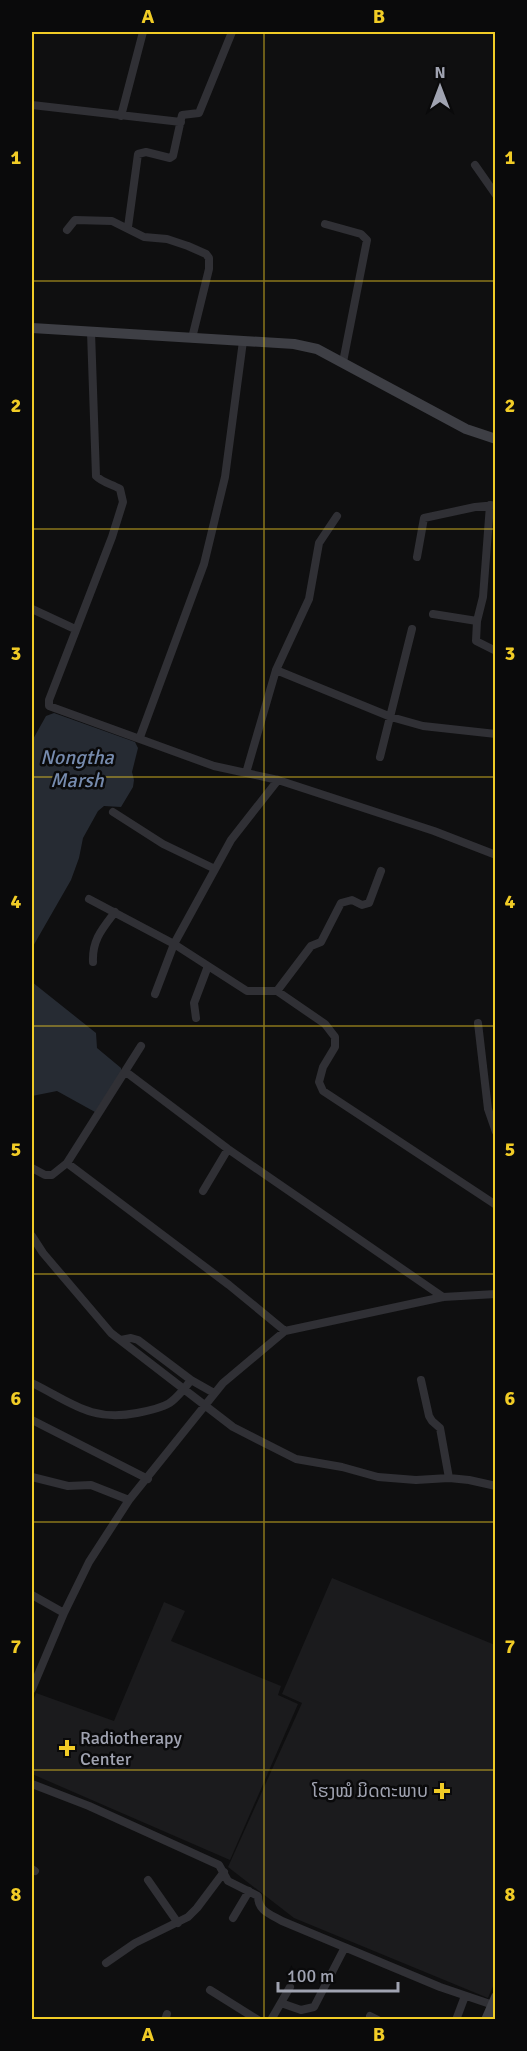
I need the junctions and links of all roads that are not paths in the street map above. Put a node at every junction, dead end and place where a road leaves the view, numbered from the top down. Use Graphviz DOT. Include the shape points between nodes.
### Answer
graph roads {
  1 [pos="143,32"];
  2 [pos="232,32"];
  3 [pos="32,105"];
  4 [pos="121,116"];
  5 [pos="181,122"];
  6 [pos="475,165"];
  7 [pos="495,195"];
  8 [pos="325,224"];
  9 [pos="128,227"];
  10 [pos="67,230"];
  11 [pos="32,328"];
  12 [pos="91,332"];
  13 [pos="192,338"];
  14 [pos="243,341"];
  15 [pos="343,362"];
  16 [pos="495,439"];
  17 [pos="493,505"];
  18 [pos="336,516"];
  19 [pos="417,556"];
  20 [pos="32,609"];
  21 [pos="433,614"];
  22 [pos="477,621"];
  23 [pos="75,629"];
  24 [pos="412,630"];
  25 [pos="495,651"];
  26 [pos="276,670"];
  27 [pos="391,717"];
  28 [pos="495,734"];
  29 [pos="140,737"];
  30 [pos="380,757"];
  31 [pos="246,773"];
  32 [pos="278,780"];
  33 [pos="113,812"];
  34 [pos="495,855"];
  35 [pos="215,869"];
  36 [pos="381,871"];
  37 [pos="89,899"];
  38 [pos="116,912"];
  39 [pos="174,944"];
  40 [pos="93,962"];
  41 [pos="208,966"];
  42 [pos="277,991"];
  43 [pos="155,994"];
  44 [pos="196,1018"];
  45 [pos="478,1023"];
  46 [pos="141,1046"];
  47 [pos="126,1072"];
  48 [pos="495,1132"];
  49 [pos="228,1149"];
  50 [pos="67,1163"];
  51 [pos="32,1168"];
  52 [pos="203,1191"];
  53 [pos="495,1205"];
  54 [pos="32,1236"];
  55 [pos="495,1294"];
  56 [pos="443,1297"];
  57 [pos="285,1331"];
  58 [pos="122,1340"];
  59 [pos="191,1380"];
  60 [pos="421,1380"];
  61 [pos="32,1383"];
  62 [pos="183,1390"];
  63 [pos="214,1393"];
  64 [pos="204,1404"];
  65 [pos="32,1420"];
  66 [pos="32,1477"];
  67 [pos="449,1478"];
  68 [pos="148,1479"];
  69 [pos="495,1486"];
  70 [pos="129,1500"];
  71 [pos="32,1595"];
  72 [pos="64,1613"];
  73 [pos="34,1677"];
  74 [pos="32,1689"];
  75 [pos="32,1784"];
  76 [pos="224,1872"];
  77 [pos="147,1880"];
  78 [pos="249,1892"];
  79 [pos="233,1918"];
  80 [pos="178,1923"];
  81 [pos="344,1949"];
  82 [pos="106,1963"];
  83 [pos="290,1987"];
  84 [pos="210,1990"];
  85 [pos="465,1996"];
  86 [pos="494,2002"];
  87 [pos="281,2003"];
  88 [pos="258,2019"];
  89 [pos="271,2019"];
  90 [pos="456,2019"];
  91 [pos="486,2019"];
  1 -- 4 [label="street"];
  2 -- 5 [label="street" via="199,112 183,115"];
  3 -- 4 [label="street"];
  4 -- 5 [label="street"];
  5 -- 9 [label="street" via="173,156 138,154"];
  6 -- 7 [label="street"];
  8 -- 15 [label="street" via="361,234 366,240"];
  9 -- 10 [label="street" via="112,221 75,220"];
  9 -- 13 [label="street" via="144,237 188,246 209,258"];
  11 -- 12 [label="street"];
  12 -- 13 [label="street"];
  12 -- 23 [label="street" via="96,476 120,489 123,502"];
  13 -- 14 [label="street"];
  14 -- 15 [label="street" via="294,344 317,349"];
  14 -- 29 [label="street" via="225,477 204,564"];
  15 -- 16 [label="street" via="466,429"];
  17 -- 19 [label="street" via="424,518"];
  17 -- 22 [label="street"];
  18 -- 26 [label="street" via="319,543 309,598"];
  20 -- 23 [label="street"];
  21 -- 22 [label="street"];
  22 -- 25 [label="street" via="476,640"];
  23 -- 29 [label="street" via="48,704"];
  24 -- 27 [label="street"];
  26 -- 27 [label="street"];
  26 -- 31 [label="street"];
  27 -- 28 [label="street"];
  27 -- 30 [label="street"];
  29 -- 31 [label="street" via="213,766"];
  31 -- 32 [label="street"];
  32 -- 34 [label="street"];
  32 -- 35 [label="street" via="231,840"];
  33 -- 35 [label="street" via="163,844"];
  35 -- 39 [label="street"];
  36 -- 42 [label="street" via="369,903 341,903 321,942 311,946"];
  37 -- 38 [label="street"];
  38 -- 39 [label="street"];
  38 -- 40 [label="street" via="94,942"];
  39 -- 41 [label="street"];
  39 -- 43 [label="street"];
  41 -- 42 [label="street" via="248,991"];
  41 -- 44 [label="street" via="194,1003"];
  42 -- 53 [label="street" via="326,1024 335,1037 335,1047 319,1082 323,1091"];
  45 -- 48 [label="street" via="488,1109"];
  46 -- 47 [label="street"];
  47 -- 49 [label="street"];
  47 -- 50 [label="street"];
  49 -- 52 [label="street"];
  49 -- 56 [label="street"];
  50 -- 51 [label="street" via="52,1175"];
  50 -- 57 [label="street" via="229,1284"];
  54 -- 58 [label="street" via="106,1328"];
  55 -- 56 [label="street"];
  56 -- 57 [label="street"];
  57 -- 63 [label="street"];
  58 -- 59 [label="street" via="138,1340"];
  58 -- 62 [label="street"];
  59 -- 62 [label="street"];
  59 -- 63 [label="street"];
  60 -- 67 [label="street" via="429,1416 440,1428"];
  61 -- 62 [label="street" via="71,1405 104,1416 164,1407"];
  62 -- 64 [label="street"];
  63 -- 64 [label="street"];
  64 -- 67 [label="street" via="233,1427 296,1459 378,1477"];
  64 -- 68 [label="street"];
  65 -- 68 [label="street"];
  66 -- 70 [label="street" via="68,1486 91,1485"];
  67 -- 69 [label="street"];
  68 -- 70 [label="street"];
  70 -- 72 [label="street" via="89,1562"];
  71 -- 72 [label="street"];
  72 -- 73 [label="street"];
  73 -- 74 [label="street"];
  75 -- 76 [label="street" via="211,1861"];
  76 -- 78 [label="street" via="228,1881"];
  76 -- 80 [label="street" via="197,1908"];
  77 -- 80 [label="street"];
  78 -- 79 [label="street"];
  78 -- 81 [label="street" via="258,1896 261,1909"];
  80 -- 82 [label="street" via="135,1943"];
  81 -- 85 [label="street"];
  81 -- 87 [label="street" via="314,2007 301,2010"];
  83 -- 87 [label="street"];
  84 -- 88 [label="street"];
  85 -- 86 [label="street"];
  85 -- 90 [label="street"];
  86 -- 91 [label="street"];
  87 -- 89 [label="street"];
}
